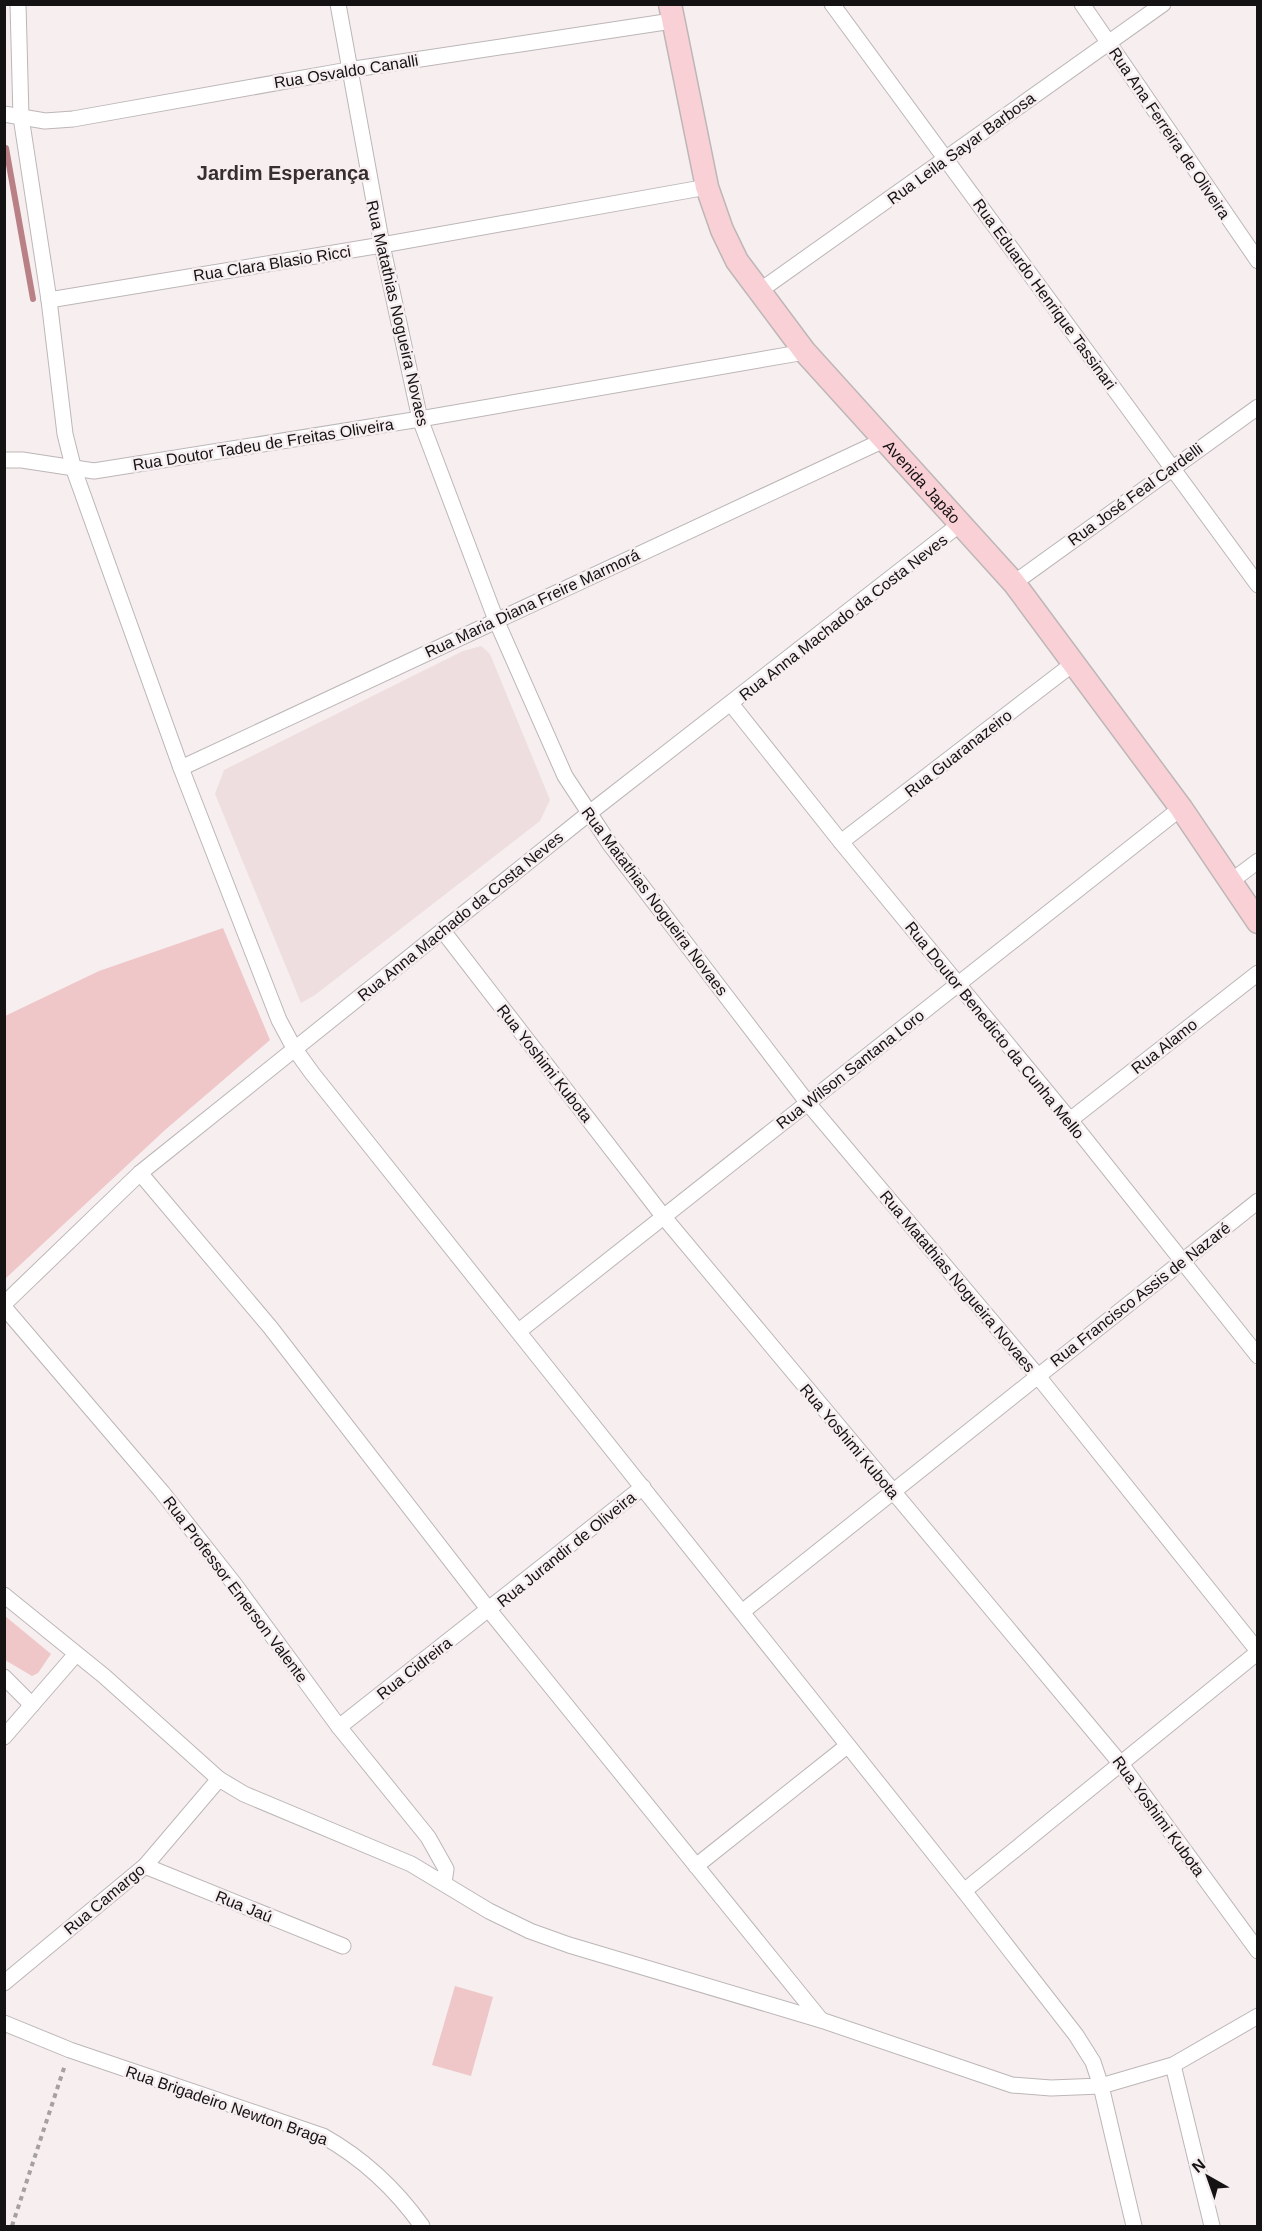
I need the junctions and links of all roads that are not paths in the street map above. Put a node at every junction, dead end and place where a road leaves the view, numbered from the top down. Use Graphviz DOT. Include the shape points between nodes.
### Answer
graph roads {
  1 [pos="18,4"];
  2 [pos="338,4"];
  3 [pos="832,4"];
  4 [pos="1082,4"];
  5 [pos="1163,4"];
  6 [pos="671,13"];
  7 [pos="1107,42"];
  8 [pos="348,70"];
  9 [pos="4,114"];
  10 [pos="21,117"];
  11 [pos="947,159"];
  12 [pos="706,187"];
  13 [pos="382,245"];
  14 [pos="1257,261"];
  15 [pos="758,292"];
  16 [pos="49,300"];
  17 [pos="805,352"];
  18 [pos="1257,406"];
  19 [pos="420,419"];
  20 [pos="884,440"];
  21 [pos="4,460"];
  22 [pos="1171,468"];
  23 [pos="74,470"];
  24 [pos="960,524"];
  25 [pos="1014,583"];
  26 [pos="1257,585"];
  27 [pos="496,620"];
  28 [pos="1074,663"];
  29 [pos="732,705"];
  30 [pos="181,768"];
  31 [pos="1181,808"];
  32 [pos="588,814"];
  33 [pos="841,842"];
  34 [pos="1257,861"];
  35 [pos="1230,882"];
  36 [pos="1257,922"];
  37 [pos="443,930"];
  38 [pos="1257,972"];
  39 [pos="959,985"];
  40 [pos="294,1048"];
  41 [pos="807,1101"];
  42 [pos="1070,1120"];
  43 [pos="140,1173"];
  44 [pos="1257,1201"];
  45 [pos="663,1216"];
  46 [pos="1181,1261"];
  47 [pos="4,1305"];
  48 [pos="519,1331"];
  49 [pos="1257,1356"];
  50 [pos="1037,1375"];
  51 [pos="643,1487"];
  52 [pos="892,1492"];
  53 [pos="4,1595"];
  54 [pos="489,1610"];
  55 [pos="742,1612"];
  56 [pos="1257,1651"];
  57 [pos="76,1654"];
  58 [pos="4,1677"];
  59 [pos="32,1705"];
  60 [pos="339,1727"];
  61 [pos="4,1737"];
  62 [pos="847,1746"];
  63 [pos="1121,1764"];
  64 [pos="219,1779"];
  65 [pos="145,1866"];
  66 [pos="696,1866"];
  67 [pos="444,1883"];
  68 [pos="964,1891"];
  69 [pos="343,1947"];
  70 [pos="1257,1951"];
  71 [pos="4,1983"];
  72 [pos="1257,2016"];
  73 [pos="821,2020"];
  74 [pos="4,2023"];
  75 [pos="1173,2065"];
  76 [pos="1101,2086"];
  77 [pos="422,2226"];
  78 [pos="1134,2226"];
  79 [pos="1212,2226"];
  1 -- 10 [label="street"];
  2 -- 8 [label="street, Rua Matathias Nogueira Novaes"];
  3 -- 11 [label="street, Rua Eduardo Henrique Tassinari"];
  4 -- 7 [label="street, Rua Ana Ferreira de Oliveira"];
  5 -- 7 [label="street, Rua Leila Sayar Barbosa"];
  6 -- 8 [label="street, Rua Osvaldo Canalli"];
  6 -- 12 [label="main road, Avenida Japão"];
  7 -- 11 [label="street, Rua Leila Sayar Barbosa"];
  7 -- 14 [label="street, Rua Ana Ferreira de Oliveira"];
  8 -- 10 [label="street, Rua Osvaldo Canalli" via="73,119 45,121"];
  8 -- 13 [label="street, Rua Matathias Nogueira Novaes"];
  9 -- 10 [label="street, Rua Osvaldo Canalli"];
  10 -- 16 [label="street"];
  11 -- 15 [label="street, Rua Leila Sayar Barbosa"];
  11 -- 22 [label="street, Rua Eduardo Henrique Tassinari"];
  12 -- 13 [label="street, Rua Clara Blasio Ricci"];
  12 -- 15 [label="main road, Avenida Japão" via="737,261"];
  13 -- 16 [label="street, Rua Clara Blasio Ricci"];
  13 -- 19 [label="street, Rua Matathias Nogueira Novaes"];
  15 -- 17 [label="main road, Avenida Japão"];
  16 -- 23 [label="street" via="65,434"];
  17 -- 19 [label="street, Rua Doutor Tadeu de Freitas Oliveira"];
  17 -- 20 [label="main road, Avenida Japão"];
  18 -- 22 [label="street, Rua José Feal Cardelli"];
  19 -- 23 [label="street, Rua Doutor Tadeu de Freitas Oliveira" via="105,469"];
  19 -- 27 [label="street, Rua Matathias Nogueira Novaes"];
  20 -- 24 [label="main road, Avenida Japão"];
  20 -- 27 [label="street, Rua Maria Diana Freire Marmorá"];
  21 -- 23 [label="street, Rua Doutor Tadeu de Freitas Oliveira"];
  22 -- 25 [label="street, Rua José Feal Cardelli"];
  22 -- 26 [label="street, Rua Eduardo Henrique Tassinari"];
  23 -- 30 [label="street"];
  24 -- 25 [label="main road, Avenida Japão"];
  24 -- 29 [label="street, Rua Anna Machado da Costa Neves"];
  25 -- 28 [label="main road, Avenida Japão"];
  27 -- 30 [label="street, Rua Maria Diana Freire Marmorá"];
  27 -- 32 [label="street, Rua Matathias Nogueira Novaes" via="565,776"];
  28 -- 31 [label="main road, Avenida Japão"];
  28 -- 33 [label="street, Rua Guaranazeiro"];
  29 -- 32 [label="street, Rua Anna Machado da Costa Neves"];
  29 -- 33 [label="street, Rua Doutor Benedicto da Cunha Mello"];
  30 -- 40 [label="street" via="279,1020"];
  31 -- 35 [label="main road, Avenida Japão"];
  31 -- 39 [label="street, Rua Wilson Santana Loro"];
  32 -- 37 [label="street, Rua Anna Machado da Costa Neves"];
  32 -- 41 [label="street, Rua Matathias Nogueira Novaes"];
  33 -- 39 [label="street, Rua Doutor Benedicto da Cunha Mello"];
  34 -- 35 [label="street"];
  35 -- 36 [label="main road, Avenida Japão"];
  37 -- 40 [label="street, Rua Anna Machado da Costa Neves"];
  37 -- 45 [label="street, Rua Yoshimi Kubota"];
  38 -- 42 [label="street, Rua Alamo"];
  39 -- 41 [label="street, Rua Wilson Santana Loro"];
  39 -- 42 [label="street, Rua Doutor Benedicto da Cunha Mello"];
  40 -- 43 [label="street, Rua Anna Machado da Costa Neves"];
  40 -- 48 [label="street"];
  41 -- 45 [label="street, Rua Wilson Santana Loro"];
  41 -- 50 [label="street, Rua Matathias Nogueira Novaes"];
  42 -- 46 [label="street, Rua Doutor Benedicto da Cunha Mello"];
  43 -- 47 [label="street, Rua Anna Machado da Costa Neves"];
  43 -- 54 [label="street" via="270,1327"];
  44 -- 46 [label="street, Rua Francisco Assis de Nazaré"];
  45 -- 48 [label="street, Rua Wilson Santana Loro"];
  45 -- 52 [label="street, Rua Yoshimi Kubota"];
  46 -- 49 [label="street, Rua Doutor Benedicto da Cunha Mello"];
  46 -- 50 [label="street, Rua Francisco Assis de Nazaré"];
  47 -- 60 [label="street, Rua Professor Emerson Valente" via="162,1492"];
  48 -- 51 [label="street"];
  50 -- 52 [label="street, Rua Francisco Assis de Nazaré"];
  50 -- 56 [label="street, Rua Matathias Nogueira Novaes"];
  51 -- 54 [label="street, Rua Jurandir de Oliveira"];
  51 -- 55 [label="street"];
  52 -- 55 [label="street, Rua Francisco Assis de Nazaré"];
  52 -- 63 [label="street, Rua Yoshimi Kubota"];
  53 -- 57 [label="street"];
  54 -- 60 [label="street, Rua Cidreira"];
  54 -- 66 [label="street"];
  55 -- 62 [label="street"];
  56 -- 63 [label="street"];
  57 -- 59 [label="street"];
  57 -- 64 [label="street"];
  58 -- 59 [label="street"];
  59 -- 61 [label="street"];
  60 -- 67 [label="street, Rua Professor Emerson Valente" via="428,1837 446,1869"];
  62 -- 66 [label="street"];
  62 -- 68 [label="street"];
  63 -- 68 [label="street"];
  63 -- 70 [label="street, Rua Yoshimi Kubota"];
  64 -- 65 [label="street, Rua Camargo"];
  64 -- 67 [label="street" via="244,1794 411,1864"];
  65 -- 69 [label="street, Rua Jaú"];
  65 -- 71 [label="street, Rua Camargo"];
  66 -- 73 [label="street"];
  67 -- 73 [label="street" via="530,1931"];
  68 -- 76 [label="street" via="1076,2035 1094,2062"];
  72 -- 75 [label="street"];
  73 -- 76 [label="street" via="1012,2085"];
  74 -- 77 [label="street, Rua Brigadeiro Newton Braga" via="70,2050 323,2136 354,2154 386,2182"];
  75 -- 76 [label="street"];
  75 -- 79 [label="street"];
  76 -- 78 [label="street"];
}
